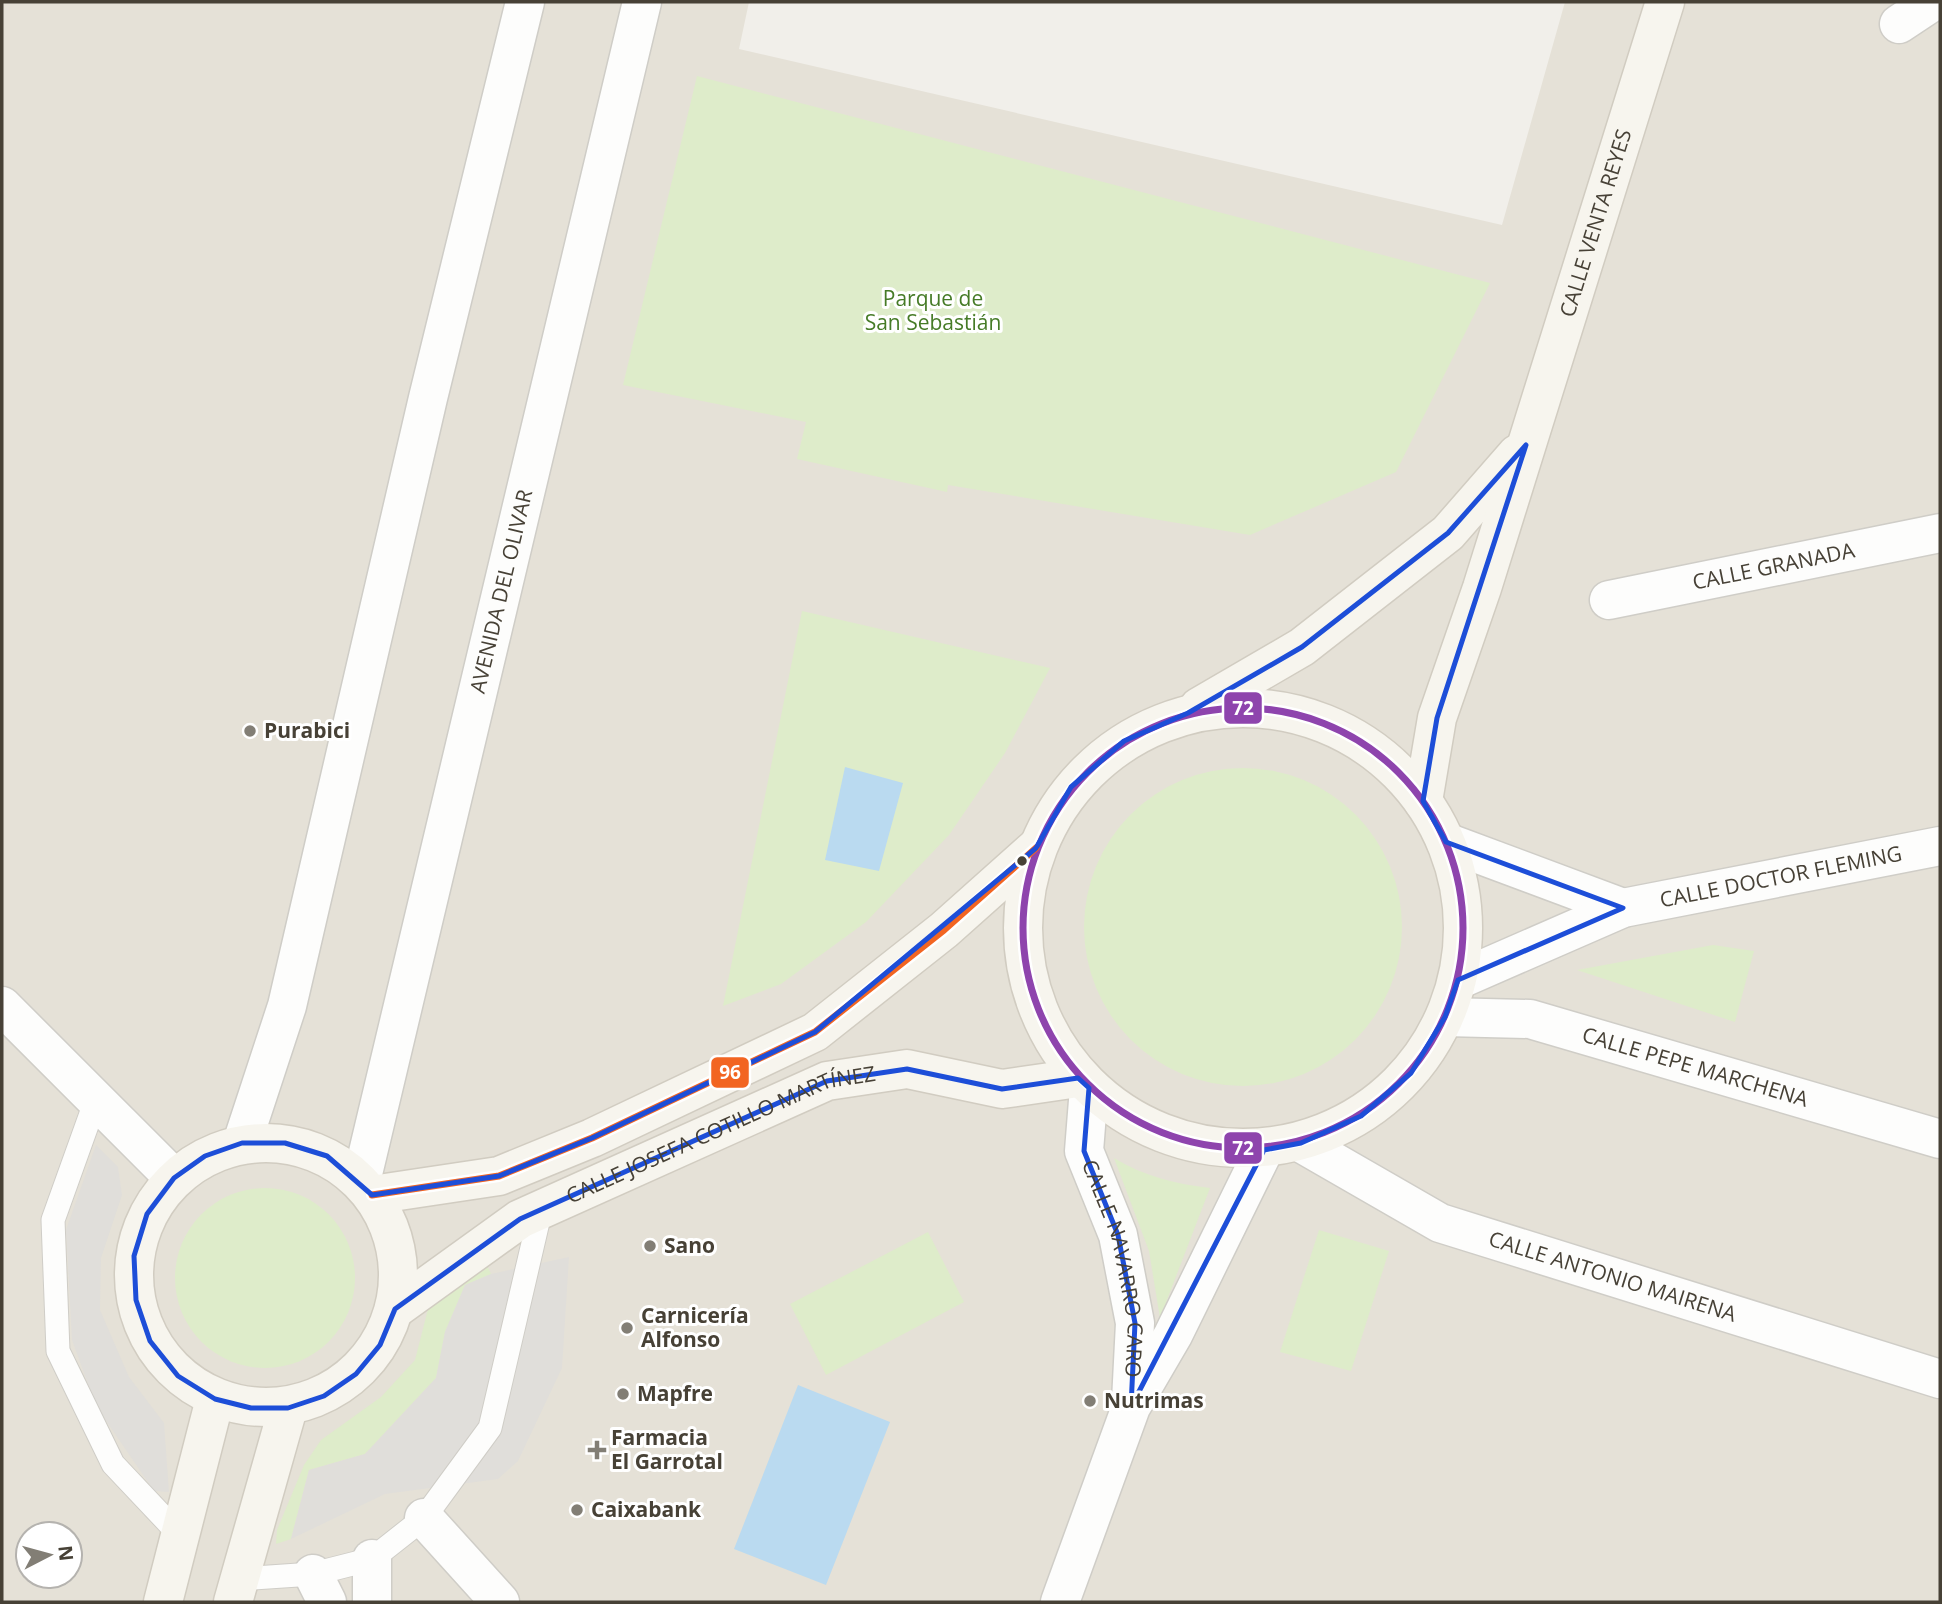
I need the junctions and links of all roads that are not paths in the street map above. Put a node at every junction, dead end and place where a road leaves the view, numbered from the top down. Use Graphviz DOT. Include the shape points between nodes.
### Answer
graph roads {
  1 [pos="525,2"];
  2 [pos="642,2"];
  3 [pos="1665,2"];
  4 [pos="1932,2"];
  5 [pos="1899,24"];
  6 [pos="1526,445"];
  7 [pos="1940,533"];
  8 [pos="1609,600"];
  9 [pos="1188,713"];
  10 [pos="1423,801"];
  11 [pos="1446,842"];
  12 [pos="1940,846"];
  13 [pos="1036,848"];
  14 [pos="1623,908"];
  15 [pos="1458,980"];
  16 [pos="2,1006"];
  17 [pos="1446,1017"];
  18 [pos="1084,1083"];
  19 [pos="96,1100"];
  20 [pos="1940,1139"];
  21 [pos="242,1143"];
  22 [pos="1301,1143"];
  23 [pos="1264,1150"];
  24 [pos="174,1178"];
  25 [pos="367,1188"];
  26 [pos="541,1209"];
  27 [pos="395,1309"];
  28 [pos="1940,1379"];
  29 [pos="215,1399"];
  30 [pos="1131,1407"];
  31 [pos="288,1408"];
  32 [pos="424,1518"];
  33 [pos="180,1535"];
  34 [pos="373,1559"];
  35 [pos="320,1588"];
  36 [pos="236,1591"];
  37 [pos="163,1602"];
  38 [pos="372,1602"];
  39 [pos="500,1602"];
  40 [pos="1061,1602"];
  1 -- 21 [label="street" via="288,1006"];
  2 -- 25 [label="street, AVENIDA DEL OLIVAR"];
  3 -- 6 [label="main road, CALLE VENTA REYES"];
  4 -- 5 [label="street"];
  6 -- 9 [label="main road, CALLE VENTA REYES" via="1448,533 1302,647"];
  6 -- 10 [label="main road, CALLE VENTA REYES" via="1437,718"];
  7 -- 8 [label="street, CALLE GRANADA"];
  9 -- 10 [label="main road" via="1254,707 1319,720 1377,752"];
  9 -- 13 [label="main road" via="1124,741 1071,787"];
  10 -- 11 [label="main road"];
  11 -- 14 [label="street"];
  11 -- 15 [label="main road" via="1463,910"];
  12 -- 14 [label="street, CALLE DOCTOR FLEMING"];
  13 -- 18 [label="main road" via="1022,908 1024,968 1044,1027"];
  13 -- 25 [label="main road" via="944,930 815,1032 593,1138 499,1176"];
  14 -- 15 [label="street, CALLE DOCTOR FLEMING"];
  15 -- 17 [label="main road"];
  16 -- 19 [label="street"];
  17 -- 20 [label="street, CALLE PEPE MARCHENA" via="1530,1019"];
  17 -- 22 [label="main road" via="1411,1073 1362,1116"];
  18 -- 23 [label="main road" via="1170,1139"];
  18 -- 26 [label="main road, CALLE JOSEFA COTILLO MARTÍNEZ" via="1002,1089 907,1069 827,1081"];
  18 -- 30 [label="street, CALLE NAVARRO CARO" via="1084,1151 1118,1235 1135,1323"];
  19 -- 24 [label="street"];
  19 -- 33 [label="lane" via="53,1220 58,1351 113,1464"];
  21 -- 24 [label="main road" via="205,1156"];
  21 -- 25 [label="main road" via="285,1143 327,1156"];
  22 -- 23 [label="main road"];
  22 -- 28 [label="street, CALLE ANTONIO MAIRENA" via="1440,1223"];
  23 -- 30 [label="street, CALLE NAVARRO CARO" via="1173,1335"];
  24 -- 29 [label="main road" via="147,1214 134,1256 136,1300 150,1341 178,1376"];
  25 -- 27 [label="main road" via="392,1230 399,1269"];
  26 -- 27 [label="main road, CALLE JOSEFA COTILLO MARTÍNEZ" via="486,1242"];
  26 -- 32 [label="lane" via="491,1429"];
  27 -- 31 [label="main road" via="380,1345 356,1374 324,1396"];
  29 -- 31 [label="main road" via="251,1408"];
  29 -- 33 [label="main road"];
  30 -- 40 [label="street, CALLE NAVARRO CARO"];
  31 -- 36 [label="main road"];
  32 -- 34 [label="lane"];
  32 -- 39 [label="street"];
  33 -- 37 [label="main road"];
  34 -- 35 [label="lane"];
  34 -- 38 [label="street"];
  35 -- 36 [label="lane"];
}
